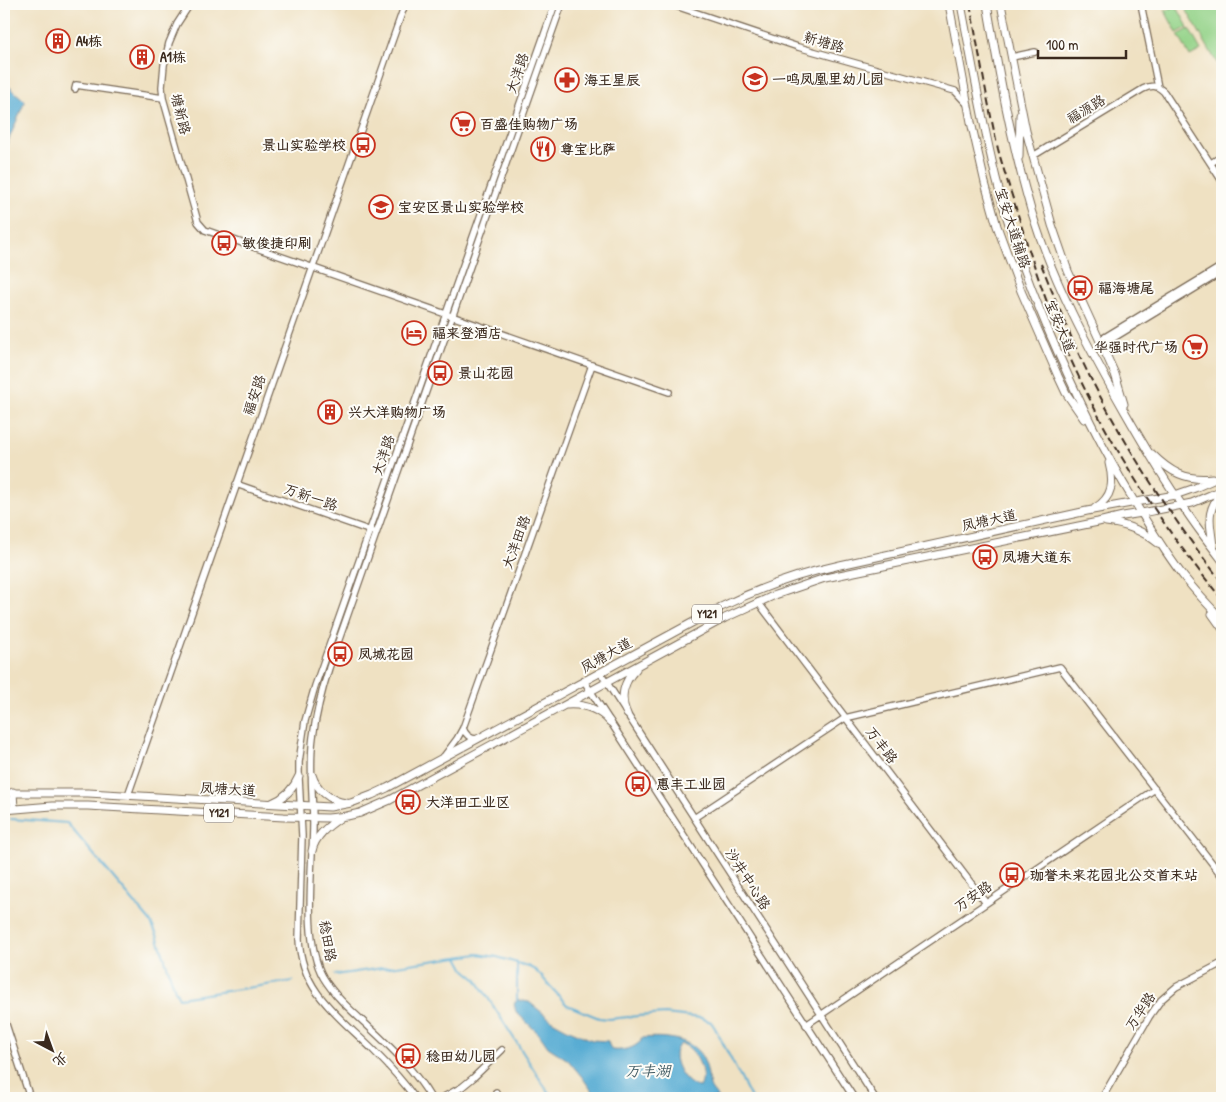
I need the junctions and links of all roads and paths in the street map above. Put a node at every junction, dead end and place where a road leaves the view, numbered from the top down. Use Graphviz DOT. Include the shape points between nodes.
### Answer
graph roads {
  1 [pos="190,4"];
  2 [pos="405,4"];
  3 [pos="555,4"];
  4 [pos="562,4"];
  5 [pos="670,4"];
  6 [pos="950,4"];
  7 [pos="962,4"];
  8 [pos="987,4"];
  9 [pos="1001,4"];
  10 [pos="1141,4"];
  11 [pos="1035,52"];
  12 [pos="1012,57"];
  13 [pos="1156,86"];
  14 [pos="74,90"];
  15 [pos="162,98"];
  16 [pos="1020,105"];
  17 [pos="968,106"];
  18 [pos="1033,156"];
  19 [pos="1222,156"];
  20 [pos="1211,163"];
  21 [pos="1019,165"];
  22 [pos="1222,181"];
  23 [pos="1222,266"];
  24 [pos="312,268"];
  25 [pos="1222,272"];
  26 [pos="446,314"];
  27 [pos="452,317"];
  28 [pos="1101,343"];
  29 [pos="592,365"];
  30 [pos="669,392"];
  31 [pos="1126,414"];
  32 [pos="1100,443"];
  33 [pos="1146,448"];
  34 [pos="1107,456"];
  35 [pos="1222,476"];
  36 [pos="236,484"];
  37 [pos="1222,491"];
  38 [pos="1174,495"];
  39 [pos="1135,503"];
  40 [pos="1182,505"];
  41 [pos="1087,511"];
  42 [pos="1142,513"];
  43 [pos="1098,522"];
  44 [pos="370,531"];
  45 [pos="377,533"];
  46 [pos="1213,547"];
  47 [pos="1164,550"];
  48 [pos="1222,560"];
  49 [pos="1194,590"];
  50 [pos="758,602"];
  51 [pos="1222,619"];
  52 [pos="1222,628"];
  53 [pos="643,662"];
  54 [pos="600,672"];
  55 [pos="584,681"];
  56 [pos="606,682"];
  57 [pos="590,691"];
  58 [pos="562,707"];
  59 [pos="627,714"];
  60 [pos="845,718"];
  61 [pos="610,722"];
  62 [pos="463,728"];
  63 [pos="478,739"];
  64 [pos="440,760"];
  65 [pos="312,775"];
  66 [pos="299,776"];
  67 [pos="1155,789"];
  68 [pos="13,792"];
  69 [pos="4,793"];
  70 [pos="128,795"];
  71 [pos="351,803"];
  72 [pos="270,804"];
  73 [pos="300,806"];
  74 [pos="312,806"];
  75 [pos="14,809"];
  76 [pos="4,810"];
  77 [pos="344,816"];
  78 [pos="301,817"];
  79 [pos="313,818"];
  80 [pos="694,818"];
  81 [pos="312,851"];
  82 [pos="1222,876"];
  83 [pos="986,903"];
  84 [pos="1222,963"];
  85 [pos="821,1014"];
  86 [pos="4,1018"];
  87 [pos="806,1025"];
  88 [pos="502,1050"];
  89 [pos="496,1092"];
  90 [pos="30,1098"];
  91 [pos="415,1098"];
  92 [pos="432,1098"];
  93 [pos="442,1098"];
  94 [pos="498,1098"];
  95 [pos="854,1098"];
  96 [pos="876,1098"];
  97 [pos="1102,1098"];
  1 -- 15 [label="street, 塘新路" via="177,24 168,48 162,76"];
  2 -- 24 [label="street, 福安路"];
  3 -- 26 [label="street, 大洋路"];
  4 -- 27 [label="street, 大洋路"];
  5 -- 17 [label="street, 新塘路" via="798,47 955,91"];
  6 -- 17 [label="main road, 宝安大道辅路"];
  7 -- 32 [label="main road, 宝安大道" via="982,119 1013,236 1052,340"];
  8 -- 21 [label="main road, 宝安大道" via="1002,95"];
  9 -- 12 [label="main road"];
  10 -- 13 [label="street"];
  11 -- 12 [label="street"];
  12 -- 16 [label="main road"];
  13 -- 18 [label="street, 福源路" via="1143,89"];
  13 -- 20 [label="street" via="1164,92"];
  14 -- 15 [label="street" via="76,84"];
  15 -- 24 [label="street, 塘新路" via="198,222 205,230"];
  16 -- 18 [label="main road"];
  16 -- 21 [label="main road"];
  17 -- 32 [label="main road, 宝安大道辅路" via="995,218 1021,291 1062,384"];
  18 -- 28 [label="main road" via="1068,271"];
  19 -- 20 [label="street"];
  20 -- 22 [label="street"];
  21 -- 31 [label="main road, 宝安大道" via="1046,253 1066,302"];
  23 -- 28 [label="street"];
  24 -- 26 [label="street"];
  24 -- 36 [label="street, 福安路"];
  25 -- 28 [label="street"];
  26 -- 27 [label="street"];
  26 -- 44 [label="street, 大洋路"];
  27 -- 29 [label="street"];
  27 -- 45 [label="street, 大洋路"];
  28 -- 31 [label="main road" via="1115,374"];
  29 -- 30 [label="street"];
  29 -- 62 [label="street, 大洋田路"];
  31 -- 33 [label="main road, 宝安大道"];
  32 -- 34 [label="main road, 宝安大道"];
  33 -- 35 [label="main road" via="1185,477 1205,479"];
  33 -- 38 [label="main road, 宝安大道"];
  34 -- 39 [label="main road, 宝安大道"];
  34 -- 41 [label="main road" via="1112,479 1110,491 1102,504"];
  35 -- 38 [label="main road, 凤塘大道"];
  36 -- 44 [label="street, 万新一路"];
  36 -- 70 [label="street, 福安路"];
  37 -- 40 [label="main road, 凤塘大道 / Y121"];
  37 -- 46 [label="main road" via="1211,511"];
  38 -- 39 [label="main road, 凤塘大道 / Y121"];
  38 -- 40 [label="main road, 宝安大道"];
  39 -- 41 [label="main road, 凤塘大道 / Y121"];
  39 -- 42 [label="main road, 宝安大道"];
  40 -- 42 [label="main road, 凤塘大道 / Y121"];
  40 -- 46 [label="main road, 宝安大道"];
  41 -- 54 [label="main road, 凤塘大道 / Y121" via="784,580 721,606"];
  42 -- 43 [label="main road, 凤塘大道 / Y121"];
  42 -- 47 [label="main road, 宝安大道"];
  43 -- 47 [label="main road" via="1132,528 1150,537"];
  43 -- 50 [label="main road, 凤塘大道 / Y121" via="825,578"];
  44 -- 45 [label="street, 万新一路"];
  44 -- 66 [label="street, 大洋路" via="308,709"];
  45 -- 65 [label="street, 大洋路" via="322,690 312,738"];
  46 -- 48 [label="main road, 宝安大道"];
  47 -- 49 [label="main road, 宝安大道"];
  49 -- 51 [label="main road, 宝安大道"];
  49 -- 52 [label="main road"];
  50 -- 53 [label="main road, 凤塘大道 / Y121"];
  50 -- 60 [label="street, 万丰路"];
  53 -- 56 [label="main road, 凤塘大道 / Y121"];
  53 -- 59 [label="main road" via="632,672 625,686 623,698"];
  54 -- 55 [label="main road, 凤塘大道 / Y121"];
  54 -- 56 [label="street, 沙井中心路"];
  55 -- 57 [label="street"];
  55 -- 63 [label="main road, 凤塘大道 / Y121"];
  56 -- 57 [label="main road, 凤塘大道 / Y121"];
  56 -- 59 [label="street, 沙井中心路"];
  57 -- 58 [label="main road, 凤塘大道 / Y121"];
  57 -- 61 [label="street"];
  58 -- 61 [label="main road" via="584,706"];
  58 -- 77 [label="main road, 凤塘大道 / Y121" via="382,804"];
  59 -- 80 [label="street, 沙井中心路"];
  60 -- 67 [label="street" via="1060,667"];
  60 -- 80 [label="street"];
  60 -- 83 [label="street, 万丰路"];
  61 -- 87 [label="street"];
  62 -- 63 [label="street" via="470,737"];
  62 -- 64 [label="street, 大洋田路"];
  63 -- 64 [label="main road, 凤塘大道 / Y121"];
  64 -- 71 [label="main road, 凤塘大道 / Y121"];
  65 -- 71 [label="main road" via="316,785 328,796 339,802"];
  65 -- 74 [label="street, 大洋路"];
  66 -- 72 [label="main road" via="288,792"];
  66 -- 73 [label="street, 大洋路"];
  67 -- 82 [label="street"];
  67 -- 83 [label="street, 万安路"];
  68 -- 69 [label="main road, 凤塘大道 / Y121"];
  68 -- 70 [label="main road, 凤塘大道 / Y121"];
  68 -- 75 [label="main road"];
  70 -- 72 [label="main road, 凤塘大道 / Y121"];
  71 -- 74 [label="main road, 凤塘大道 / Y121"];
  72 -- 73 [label="main road, 凤塘大道 / Y121"];
  73 -- 74 [label="main road, 凤塘大道 / Y121"];
  73 -- 78 [label="street, 稔田路"];
  74 -- 79 [label="street, 稔田路"];
  75 -- 76 [label="main road, 凤塘大道 / Y121"];
  75 -- 78 [label="main road, 凤塘大道 / Y121" via="88,806"];
  77 -- 79 [label="main road, 凤塘大道 / Y121"];
  77 -- 81 [label="main road" via="323,832"];
  78 -- 79 [label="main road, 凤塘大道 / Y121"];
  78 -- 91 [label="street, 稔田路" via="299,939 307,976 325,1003 385,1062"];
  79 -- 81 [label="street, 稔田路"];
  80 -- 85 [label="street, 沙井中心路"];
  81 -- 92 [label="street, 稔田路" via="311,927 320,972 339,998 407,1064"];
  83 -- 85 [label="street, 万安路"];
  84 -- 97 [label="street, 万华路" via="1184,982 1161,1000"];
  85 -- 87 [label="street, 万安路"];
  85 -- 96 [label="street, 沙井中心路"];
  86 -- 90 [label="street"];
  87 -- 95 [label="street"];
  88 -- 93 [label="street" via="462,1087"];
  89 -- 94 [label="street"];
}
